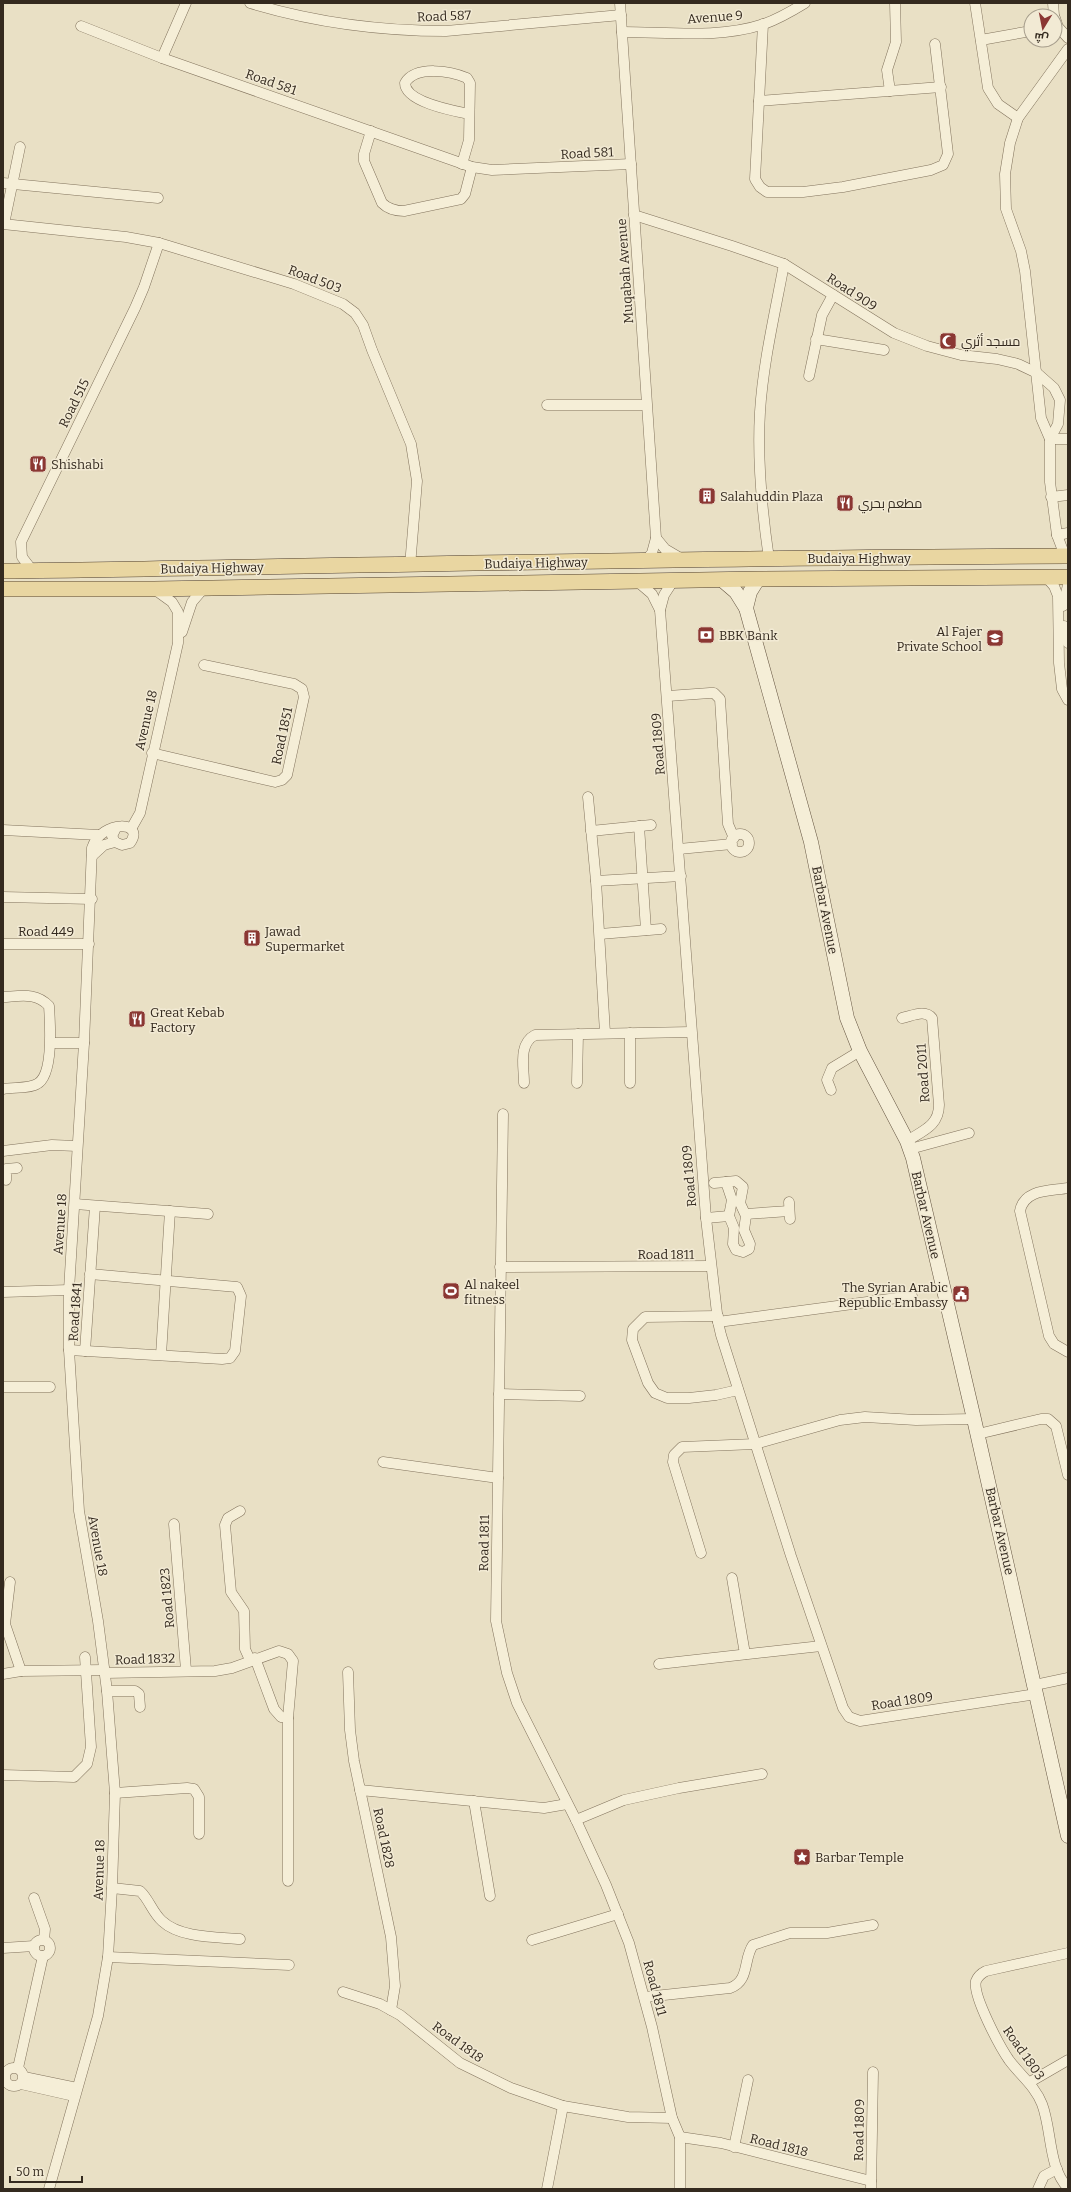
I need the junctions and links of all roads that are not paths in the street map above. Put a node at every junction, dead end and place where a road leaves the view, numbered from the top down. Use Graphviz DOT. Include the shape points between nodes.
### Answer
graph roads {
  1 [pos="186,3"];
  2 [pos="250,3"];
  3 [pos="620,3"];
  4 [pos="805,3"];
  5 [pos="895,3"];
  6 [pos="975,3"];
  7 [pos="271,6"];
  8 [pos="621,15"];
  9 [pos="763,24"];
  10 [pos="81,26"];
  11 [pos="622,32"];
  12 [pos="1023,33"];
  13 [pos="980,40"];
  14 [pos="935,44"];
  15 [pos="1068,49"];
  16 [pos="162,58"];
  17 [pos="941,87"];
  18 [pos="890,91"];
  19 [pos="759,101"];
  20 [pos="469,114"];
  21 [pos="1018,118"];
  22 [pos="371,131"];
  23 [pos="20,146"];
  24 [pos="462,164"];
  25 [pos="631,164"];
  26 [pos="472,167"];
  27 [pos="8,183"];
  28 [pos="158,198"];
  29 [pos="634,215"];
  30 [pos="3,224"];
  31 [pos="159,243"];
  32 [pos="784,264"];
  33 [pos="833,295"];
  34 [pos="816,340"];
  35 [pos="884,350"];
  36 [pos="1037,373"];
  37 [pos="809,376"];
  38 [pos="547,405"];
  39 [pos="646,405"];
  40 [pos="1050,439"];
  41 [pos="1068,439"];
  42 [pos="1068,495"];
  43 [pos="1051,497"];
  44 [pos="1068,533"];
  45 [pos="1057,534"];
  46 [pos="656,538"];
  47 [pos="1066,556"];
  48 [pos="769,559"];
  49 [pos="683,560"];
  50 [pos="645,561"];
  51 [pos="572,563"];
  52 [pos="410,566"];
  53 [pos="32,570"];
  54 [pos="3,571"];
  55 [pos="1046,577"];
  56 [pos="1068,577"];
  57 [pos="758,579"];
  58 [pos="722,580"];
  59 [pos="673,581"];
  60 [pos="638,582"];
  61 [pos="572,583"];
  62 [pos="1068,585"];
  63 [pos="204,588"];
  64 [pos="3,589"];
  65 [pos="154,589"];
  66 [pos="746,608"];
  67 [pos="660,610"];
  68 [pos="178,642"];
  69 [pos="1068,643"];
  70 [pos="1068,655"];
  71 [pos="1059,663"];
  72 [pos="204,665"];
  73 [pos="668,696"];
  74 [pos="1068,700"];
  75 [pos="152,753"];
  76 [pos="588,797"];
  77 [pos="651,825"];
  78 [pos="639,826"];
  79 [pos="123,827"];
  80 [pos="3,830"];
  81 [pos="591,831"];
  82 [pos="99,835"];
  83 [pos="115,842"];
  84 [pos="679,849"];
  85 [pos="92,856"];
  86 [pos="681,876"];
  87 [pos="643,879"];
  88 [pos="596,881"];
  89 [pos="3,897"];
  90 [pos="92,899"];
  91 [pos="661,929"];
  92 [pos="646,930"];
  93 [pos="600,934"];
  94 [pos="3,944"];
  95 [pos="89,944"];
  96 [pos="3,997"];
  97 [pos="902,1018"];
  98 [pos="691,1032"];
  99 [pos="630,1033"];
  100 [pos="578,1034"];
  101 [pos="605,1034"];
  102 [pos="52,1043"];
  103 [pos="84,1043"];
  104 [pos="860,1051"];
  105 [pos="524,1083"];
  106 [pos="576,1083"];
  107 [pos="630,1083"];
  108 [pos="3,1089"];
  109 [pos="831,1090"];
  110 [pos="502,1114"];
  111 [pos="969,1133"];
  112 [pos="908,1145"];
  113 [pos="77,1146"];
  114 [pos="3,1151"];
  115 [pos="6,1180"];
  116 [pos="726,1182"];
  117 [pos="714,1183"];
  118 [pos="1068,1188"];
  119 [pos="736,1202"];
  120 [pos="75,1204"];
  121 [pos="95,1206"];
  122 [pos="170,1211"];
  123 [pos="789,1211"];
  124 [pos="208,1214"];
  125 [pos="746,1214"];
  126 [pos="729,1216"];
  127 [pos="706,1218"];
  128 [pos="734,1230"];
  129 [pos="744,1230"];
  130 [pos="711,1266"];
  131 [pos="500,1267"];
  132 [pos="90,1274"];
  133 [pos="166,1280"];
  134 [pos="69,1290"];
  135 [pos="3,1292"];
  136 [pos="912,1296"];
  137 [pos="718,1319"];
  138 [pos="69,1350"];
  139 [pos="85,1351"];
  140 [pos="1068,1352"];
  141 [pos="161,1355"];
  142 [pos="3,1386"];
  143 [pos="50,1387"];
  144 [pos="738,1390"];
  145 [pos="499,1394"];
  146 [pos="580,1396"];
  147 [pos="974,1419"];
  148 [pos="978,1434"];
  149 [pos="755,1444"];
  150 [pos="383,1462"];
  151 [pos="1068,1475"];
  152 [pos="498,1478"];
  153 [pos="240,1511"];
  154 [pos="174,1524"];
  155 [pos="701,1553"];
  156 [pos="732,1578"];
  157 [pos="10,1582"];
  158 [pos="4,1624"];
  159 [pos="821,1646"];
  160 [pos="745,1654"];
  161 [pos="85,1657"];
  162 [pos="252,1659"];
  163 [pos="659,1664"];
  164 [pos="186,1670"];
  165 [pos="21,1671"];
  166 [pos="86,1671"];
  167 [pos="105,1672"];
  168 [pos="348,1672"];
  169 [pos="3,1674"];
  170 [pos="1068,1678"];
  171 [pos="1036,1689"];
  172 [pos="107,1690"];
  173 [pos="140,1707"];
  174 [pos="288,1718"];
  175 [pos="762,1774"];
  176 [pos="3,1775"];
  177 [pos="360,1790"];
  178 [pos="115,1793"];
  179 [pos="474,1801"];
  180 [pos="568,1804"];
  181 [pos="576,1820"];
  182 [pos="199,1834"];
  183 [pos="1068,1835"];
  184 [pos="288,1880"];
  185 [pos="112,1888"];
  186 [pos="490,1896"];
  187 [pos="34,1898"];
  188 [pos="618,1914"];
  189 [pos="872,1925"];
  190 [pos="240,1939"];
  191 [pos="44,1940"];
  192 [pos="532,1940"];
  193 [pos="34,1946"];
  194 [pos="3,1948"];
  195 [pos="1068,1953"];
  196 [pos="43,1956"];
  197 [pos="108,1957"];
  198 [pos="289,1965"];
  199 [pos="343,1992"];
  200 [pos="645,1997"];
  201 [pos="391,2010"];
  202 [pos="1068,2060"];
  203 [pos="18,2068"];
  204 [pos="874,2072"];
  205 [pos="4,2074"];
  206 [pos="748,2080"];
  207 [pos="22,2081"];
  208 [pos="1030,2082"];
  209 [pos="75,2092"];
  210 [pos="563,2106"];
  211 [pos="672,2118"];
  212 [pos="680,2137"];
  213 [pos="734,2147"];
  214 [pos="1057,2169"];
  215 [pos="871,2185"];
  216 [pos="1068,2188"];
  217 [pos="49,2189"];
  218 [pos="547,2189"];
  219 [pos="680,2189"];
  220 [pos="1038,2189"];
  1 -- 16 [label="street"];
  2 -- 7 [label="street, Road 587"];
  3 -- 8 [label="street, Muqabah Avenue"];
  4 -- 9 [label="street, Avenue 9"];
  5 -- 18 [label="street" via="896,37 887,70"];
  6 -- 13 [label="street"];
  7 -- 8 [label="street, Road 587" via="367,27 420,31 446,31"];
  8 -- 11 [label="street, Muqabah Avenue"];
  9 -- 11 [label="street, Avenue 9" via="722,32"];
  9 -- 19 [label="street"];
  10 -- 16 [label="street, Road 581"];
  11 -- 25 [label="street, Muqabah Avenue"];
  12 -- 13 [label="street"];
  13 -- 21 [label="street" via="988,88 992,97"];
  14 -- 17 [label="street"];
  15 -- 21 [label="street"];
  16 -- 22 [label="street, Road 581"];
  17 -- 18 [label="street"];
  17 -- 19 [label="street" via="948,154 943,165 931,170 843,187 803,192 767,192 755,179"];
  18 -- 19 [label="street"];
  20 -- 20 [label="street" via="470,83 467,78 454,74 426,72 414,74 405,83 408,92 418,99"];
  20 -- 24 [label="street" via="469,140"];
  21 -- 36 [label="street" via="1007,156 1004,191 1006,209 1023,261"];
  22 -- 24 [label="street, Road 581"];
  22 -- 26 [label="street" via="364,161 382,203 395,211 461,199 465,194"];
  23 -- 27 [label="street"];
  24 -- 26 [label="street, Road 581"];
  25 -- 26 [label="street, Road 581" via="492,170"];
  25 -- 29 [label="street, Muqabah Avenue"];
  27 -- 28 [label="street"];
  27 -- 30 [label="street"];
  29 -- 32 [label="street, Road 909"];
  29 -- 39 [label="street, Muqabah Avenue"];
  30 -- 31 [label="street, Road 503"];
  31 -- 52 [label="street, Road 503" via="294,284 343,304 356,313 411,444 417,481"];
  31 -- 53 [label="street, Road 515" via="135,308 21,542 22,557"];
  32 -- 33 [label="street, Road 909"];
  32 -- 48 [label="street" via="760,411 759,461"];
  33 -- 34 [label="street" via="822,315"];
  33 -- 36 [label="street, Road 909" via="894,333 927,346 961,355 1018,364"];
  34 -- 35 [label="street"];
  34 -- 37 [label="street"];
  36 -- 40 [label="street" via="1041,418"];
  36 -- 40 [label="street, Road 909" via="1054,388 1060,400 1058,424"];
  38 -- 39 [label="street"];
  39 -- 46 [label="street, Muqabah Avenue"];
  40 -- 41 [label="street"];
  40 -- 43 [label="street"];
  42 -- 43 [label="street"];
  43 -- 45 [label="street"];
  44 -- 45 [label="street"];
  45 -- 47 [label="street"];
  46 -- 49 [label="street" via="665,549"];
  46 -- 50 [label="street, Muqabah Avenue" via="654,548"];
  47 -- 48 [label="main road, Budaiya Highway"];
  48 -- 49 [label="main road, Budaiya Highway"];
  49 -- 50 [label="main road, Budaiya Highway"];
  50 -- 51 [label="main road, Budaiya Highway"];
  51 -- 52 [label="main road, Budaiya Highway"];
  51 -- 61 [label="main road"];
  52 -- 53 [label="main road, Budaiya Highway"];
  53 -- 54 [label="main road, Budaiya Highway"];
  55 -- 56 [label="main road, Budaiya Highway"];
  55 -- 57 [label="main road, Budaiya Highway"];
  55 -- 71 [label="street" via="1058,596"];
  57 -- 58 [label="main road, Budaiya Highway"];
  57 -- 66 [label="street" via="750,592"];
  58 -- 59 [label="main road, Budaiya Highway"];
  58 -- 66 [label="street, Barbar Avenue" via="736,592"];
  59 -- 60 [label="main road, Budaiya Highway"];
  59 -- 67 [label="street, Road 1809" via="664,595"];
  60 -- 61 [label="main road, Budaiya Highway"];
  60 -- 67 [label="street, Road 1809" via="652,594"];
  61 -- 63 [label="main road, Budaiya Highway"];
  62 -- 69 [label="street" via="1063,610 1064,633"];
  63 -- 65 [label="main road, Budaiya Highway"];
  63 -- 68 [label="street, Avenue 18" via="189,608"];
  64 -- 65 [label="main road, Budaiya Highway"];
  65 -- 68 [label="street, Avenue 18" via="172,602 178,612"];
  66 -- 104 [label="street, Barbar Avenue" via="811,842 845,1012"];
  67 -- 73 [label="street, Road 1809"];
  68 -- 75 [label="street, Avenue 18"];
  70 -- 71 [label="street"];
  71 -- 74 [label="street" via="1062,689"];
  72 -- 75 [label="street, Road 1851" via="294,684 302,689 304,698 287,775 275,782"];
  73 -- 84 [label="street, Road 1809"];
  73 -- 84 [label="street" via="714,693 720,699 728,824 733,841"];
  75 -- 79 [label="street, Avenue 18" via="138,818"];
  76 -- 81 [label="street"];
  77 -- 78 [label="street"];
  78 -- 81 [label="street"];
  78 -- 87 [label="street"];
  79 -- 82 [label="street"];
  79 -- 83 [label="street" via="112,833"];
  79 -- 83 [label="street" via="133,834 130,842 122,845"];
  80 -- 82 [label="street"];
  81 -- 88 [label="street"];
  82 -- 85 [label="street, Avenue 18" via="92,848"];
  83 -- 85 [label="street" via="104,845"];
  84 -- 86 [label="street, Road 1809"];
  85 -- 90 [label="street, Avenue 18"];
  86 -- 87 [label="street"];
  86 -- 98 [label="street, Road 1809"];
  87 -- 88 [label="street"];
  87 -- 92 [label="street"];
  88 -- 93 [label="street"];
  89 -- 90 [label="street"];
  90 -- 95 [label="street, Avenue 18"];
  91 -- 92 [label="street"];
  92 -- 93 [label="street"];
  93 -- 101 [label="street"];
  94 -- 95 [label="street, Road 449"];
  95 -- 103 [label="street, Avenue 18"];
  96 -- 102 [label="street" via="31,995 42,998 49,1006"];
  97 -- 112 [label="street, Road 2011" via="923,1013 932,1018 939,1105 935,1122"];
  98 -- 99 [label="street"];
  98 -- 127 [label="street, Road 1809"];
  99 -- 101 [label="street"];
  99 -- 107 [label="street"];
  100 -- 101 [label="street"];
  100 -- 105 [label="street" via="539,1034 528,1040 524,1051"];
  100 -- 106 [label="street"];
  102 -- 103 [label="street"];
  102 -- 108 [label="street" via="42,1080 37,1085"];
  103 -- 113 [label="street, Avenue 18"];
  104 -- 109 [label="street" via="832,1068 827,1080"];
  104 -- 112 [label="street, Barbar Avenue"];
  110 -- 131 [label="street, Road 1811"];
  111 -- 112 [label="street"];
  112 -- 147 [label="street, Barbar Avenue"];
  113 -- 114 [label="street" via="52,1145"];
  113 -- 120 [label="street, Avenue 18"];
  114 -- 115 [label="street" via="12,1169"];
  116 -- 117 [label="street"];
  116 -- 119 [label="street"];
  116 -- 119 [label="street" via="736,1181 742,1185 743,1190"];
  118 -- 140 [label="street" via="1032,1194 1023,1201 1020,1211 1049,1336 1054,1344"];
  119 -- 125 [label="street"];
  119 -- 126 [label="street"];
  120 -- 121 [label="street"];
  120 -- 134 [label="street, Avenue 18"];
  121 -- 122 [label="street"];
  121 -- 132 [label="street, Road 1841"];
  122 -- 124 [label="street"];
  122 -- 133 [label="street"];
  123 -- 125 [label="street"];
  125 -- 129 [label="street"];
  126 -- 127 [label="street"];
  126 -- 128 [label="street"];
  127 -- 130 [label="street, Road 1809"];
  128 -- 129 [label="street"];
  128 -- 129 [label="street" via="733,1246 743,1252 750,1246"];
  130 -- 131 [label="street, Road 1811"];
  130 -- 137 [label="street, Road 1809"];
  131 -- 145 [label="street, Road 1811"];
  132 -- 133 [label="street, Road 1841"];
  132 -- 139 [label="street, Road 1841"];
  133 -- 141 [label="street"];
  133 -- 141 [label="street, Road 1841" via="234,1286 240,1290 241,1296 235,1351 230,1358"];
  134 -- 135 [label="street"];
  134 -- 138 [label="street, Avenue 18"];
  136 -- 137 [label="street"];
  137 -- 144 [label="street, Road 1809"];
  137 -- 144 [label="street" via="645,1316 633,1329 632,1340 648,1383 661,1396 703,1397"];
  138 -- 139 [label="street, Road 1841"];
  138 -- 167 [label="street, Avenue 18" via="79,1511"];
  139 -- 141 [label="street, Road 1841"];
  142 -- 143 [label="street"];
  144 -- 149 [label="street, Road 1809"];
  145 -- 146 [label="street"];
  145 -- 152 [label="street, Road 1811"];
  147 -- 148 [label="street, Barbar Avenue"];
  147 -- 149 [label="street" via="916,1420 865,1417 840,1420"];
  148 -- 151 [label="street" via="1048,1419 1056,1426"];
  148 -- 171 [label="street, Barbar Avenue"];
  149 -- 155 [label="street" via="685,1446 674,1455 673,1462"];
  149 -- 159 [label="street, Road 1809"];
  150 -- 152 [label="street"];
  152 -- 180 [label="street, Road 1811" via="496,1621 507,1673 517,1703"];
  153 -- 162 [label="street" via="228,1518 226,1525 231,1592 244,1611 245,1649"];
  154 -- 164 [label="street, Road 1823"];
  156 -- 160 [label="street"];
  157 -- 158 [label="street"];
  158 -- 165 [label="street"];
  159 -- 160 [label="street"];
  159 -- 171 [label="street, Road 1809" via="844,1711 856,1720"];
  160 -- 163 [label="street"];
  161 -- 166 [label="street"];
  162 -- 164 [label="street, Road 1832" via="224,1670"];
  162 -- 174 [label="street" via="274,1709 281,1717"];
  162 -- 174 [label="street, Road 1832" via="279,1651 291,1657 294,1666"];
  164 -- 167 [label="street, Road 1832"];
  165 -- 166 [label="street, Road 1832"];
  165 -- 169 [label="street, Road 1832"];
  166 -- 167 [label="street, Road 1832"];
  166 -- 176 [label="street" via="90,1748 87,1764 74,1777"];
  167 -- 172 [label="street, Avenue 18"];
  168 -- 177 [label="street, Road 1828" via="351,1746"];
  170 -- 171 [label="street, Road 1809"];
  171 -- 183 [label="street, Barbar Avenue"];
  172 -- 173 [label="street" via="135,1690 139,1694"];
  172 -- 178 [label="street, Avenue 18"];
  174 -- 184 [label="street, Road 1832"];
  175 -- 181 [label="street" via="624,1800"];
  177 -- 179 [label="street"];
  177 -- 201 [label="street, Road 1828" via="390,1937 395,1986"];
  178 -- 182 [label="street" via="194,1789 199,1796"];
  178 -- 185 [label="street, Avenue 18"];
  179 -- 180 [label="street" via="544,1808"];
  179 -- 186 [label="street"];
  180 -- 181 [label="street, Road 1811"];
  181 -- 188 [label="street, Road 1811"];
  185 -- 190 [label="street" via="140,1891 155,1914 175,1928 211,1937"];
  185 -- 197 [label="street, Avenue 18"];
  187 -- 191 [label="street" via="45,1929"];
  188 -- 192 [label="street"];
  188 -- 200 [label="street, Road 1811"];
  189 -- 200 [label="street" via="827,1933 790,1933 753,1945 743,1978 736,1986"];
  191 -- 193 [label="street" via="39,1940"];
  191 -- 196 [label="street" via="49,1944 50,1950"];
  193 -- 194 [label="street"];
  193 -- 196 [label="street" via="36,1954"];
  195 -- 208 [label="street, Road 1803" via="986,1971 976,1982 977,1992 997,2040 1010,2060"];
  196 -- 203 [label="street"];
  197 -- 198 [label="street"];
  197 -- 209 [label="street, Avenue 18" via="98,2016"];
  199 -- 201 [label="street, Road 1818"];
  200 -- 211 [label="street, Road 1811"];
  201 -- 210 [label="street, Road 1818" via="409,2021 460,2063 476,2072 511,2088"];
  202 -- 208 [label="street"];
  203 -- 205 [label="street" via="11,2068"];
  203 -- 207 [label="street" via="22,2072"];
  204 -- 215 [label="street, Road 1809"];
  205 -- 207 [label="street" via="8,2084 15,2086"];
  206 -- 213 [label="street"];
  207 -- 209 [label="street"];
  208 -- 214 [label="street, Road 1803" via="1043,2108"];
  209 -- 217 [label="street, Avenue 18"];
  210 -- 211 [label="street, Road 1818" via="628,2117"];
  210 -- 218 [label="street"];
  211 -- 212 [label="street, Road 1811"];
  212 -- 213 [label="street, Road 1818"];
  212 -- 219 [label="street, Road 1811"];
  213 -- 215 [label="street, Road 1818"];
  214 -- 216 [label="street, Road 1803"];
  214 -- 220 [label="street" via="1044,2176"];
}
